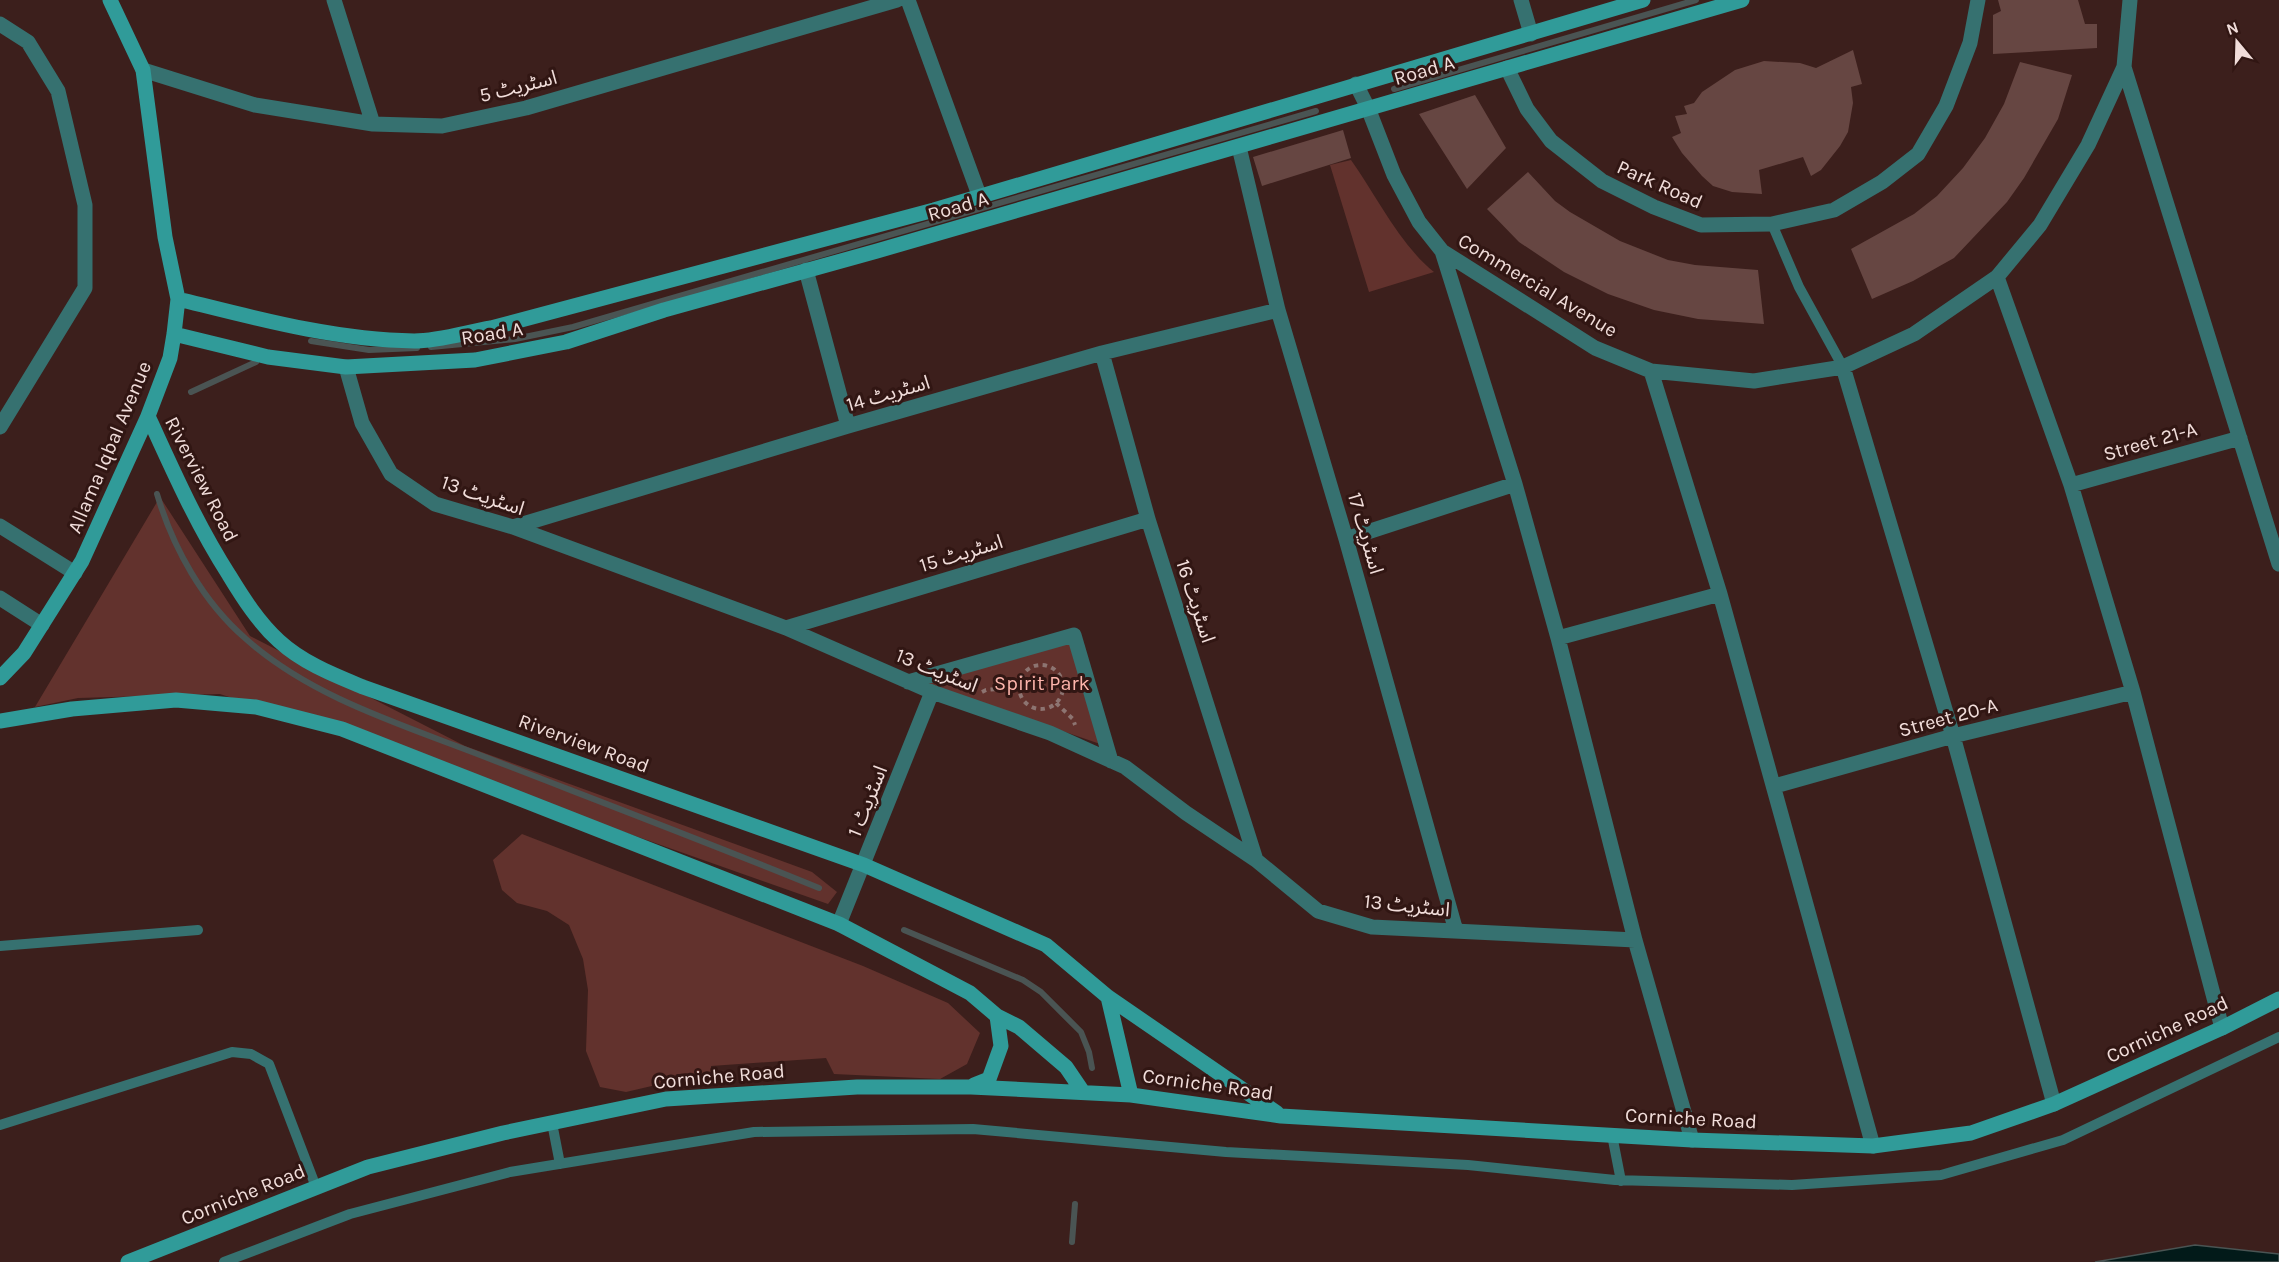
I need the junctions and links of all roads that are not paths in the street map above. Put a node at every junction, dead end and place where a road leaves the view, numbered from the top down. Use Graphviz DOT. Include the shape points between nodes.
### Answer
graph roads {
  1 [pos="110,0"];
  2 [pos="334,0"];
  3 [pos="897,0"];
  4 [pos="908,0"];
  5 [pos="1521,0"];
  6 [pos="1643,0"];
  7 [pos="1742,0"];
  8 [pos="1978,0"];
  9 [pos="2130,0"];
  10 [pos="0,24"];
  11 [pos="1531,34"];
  12 [pos="2124,67"];
  13 [pos="1507,68"];
  14 [pos="143,70"];
  15 [pos="1356,84"];
  16 [pos="1368,108"];
  17 [pos="373,124"];
  18 [pos="1239,147"];
  19 [pos="979,195"];
  20 [pos="1772,224"];
  21 [pos="1442,251"];
  22 [pos="806,270"];
  23 [pos="1996,277"];
  24 [pos="178,298"];
  25 [pos="1278,310"];
  26 [pos="174,334"];
  27 [pos="1102,353"];
  28 [pos="346,367"];
  29 [pos="1843,368"];
  30 [pos="1651,371"];
  31 [pos="148,416"];
  32 [pos="848,426"];
  33 [pos="0,427"];
  34 [pos="2240,438"];
  35 [pos="1515,484"];
  36 [pos="2071,485"];
  37 [pos="1148,519"];
  38 [pos="0,526"];
  39 [pos="513,528"];
  40 [pos="1346,539"];
  41 [pos="2279,564"];
  42 [pos="75,573"];
  43 [pos="1720,594"];
  44 [pos="0,598"];
  45 [pos="42,625"];
  46 [pos="786,628"];
  47 [pos="1558,638"];
  48 [pos="0,678"];
  49 [pos="908,682"];
  50 [pos="932,692"];
  51 [pos="2133,692"];
  52 [pos="0,721"];
  53 [pos="1953,736"];
  54 [pos="1111,761"];
  55 [pos="1775,786"];
  56 [pos="1256,860"];
  57 [pos="864,865"];
  58 [pos="838,924"];
  59 [pos="198,930"];
  60 [pos="1456,931"];
  61 [pos="1635,940"];
  62 [pos="0,946"];
  63 [pos="1108,997"];
  64 [pos="2279,999"];
  65 [pos="997,1016"];
  66 [pos="2222,1028"];
  67 [pos="2279,1037"];
  68 [pos="971,1087"];
  69 [pos="1083,1092"];
  70 [pos="1131,1095"];
  71 [pos="2054,1104"];
  72 [pos="1281,1116"];
  73 [pos="552,1123"];
  74 [pos="0,1125"];
  75 [pos="1612,1135"];
  76 [pos="1692,1140"];
  77 [pos="1873,1146"];
  78 [pos="560,1164"];
  79 [pos="1621,1180"];
  80 [pos="316,1188"];
  81 [pos="128,1262"];
  82 [pos="224,1262"];
  1 -- 14 [label="street, Allama Iqbal Avenue"];
  2 -- 17 [label="street"];
  3 -- 17 [label="street, اسٹریٹ 5" via="526,108 442,126"];
  4 -- 19 [label="street"];
  5 -- 11 [label="street"];
  6 -- 11 [label="street, Road A"];
  7 -- 13 [label="street, Road A"];
  8 -- 20 [label="street, Park Road" via="1970,43 1946,106 1918,154 1882,182 1834,210"];
  9 -- 12 [label="street, Commercial Avenue"];
  10 -- 33 [label="street" via="28,42 58,91 86,206 85,288"];
  11 -- 15 [label="street, Road A"];
  12 -- 23 [label="street, Commercial Avenue" via="2082,155 2040,225"];
  12 -- 34 [label="street"];
  13 -- 16 [label="street, Road A"];
  13 -- 20 [label="street, Park Road" via="1527,110 1551,141 1602,181 1701,225"];
  14 -- 17 [label="street, اسٹریٹ 5" via="255,105"];
  14 -- 24 [label="street, Allama Iqbal Avenue" via="165,237"];
  15 -- 16 [label="street, Commercial Avenue"];
  15 -- 19 [label="street, Road A"];
  16 -- 18 [label="street, Road A"];
  16 -- 21 [label="street, Commercial Avenue" via="1394,176 1419,222"];
  18 -- 22 [label="street, Road A"];
  18 -- 25 [label="street, اسٹریٹ 17"];
  19 -- 24 [label="street, Road A" via="583,305 491,328 416,341 350,337 270,322"];
  20 -- 29 [label="lane" via="1798,286"];
  21 -- 30 [label="street, Commercial Avenue" via="1595,348"];
  21 -- 35 [label="street"];
  22 -- 28 [label="street, Road A" via="566,342 475,360"];
  22 -- 32 [label="street"];
  23 -- 29 [label="street, Commercial Avenue" via="1914,334"];
  23 -- 36 [label="street"];
  24 -- 26 [label="street, Allama Iqbal Avenue"];
  25 -- 27 [label="street, اسٹریٹ 14"];
  25 -- 40 [label="street, اسٹریٹ 17"];
  26 -- 28 [label="street, Road A" via="268,357"];
  26 -- 31 [label="street, Allama Iqbal Avenue" via="170,358"];
  27 -- 32 [label="street, اسٹریٹ 14"];
  27 -- 37 [label="street, اسٹریٹ 16"];
  28 -- 39 [label="street, اسٹریٹ 13" via="362,423 391,474 435,504"];
  29 -- 30 [label="street, Commercial Avenue" via="1754,381"];
  29 -- 53 [label="street"];
  30 -- 43 [label="street"];
  31 -- 42 [label="street, Allama Iqbal Avenue"];
  31 -- 57 [label="street, Riverview Road" via="190,507 245,600 279,641 316,666 363,687"];
  32 -- 39 [label="street, اسٹریٹ 14"];
  34 -- 36 [label="street, Street 21-A"];
  34 -- 41 [label="street"];
  35 -- 40 [label="street"];
  35 -- 47 [label="street"];
  36 -- 51 [label="street"];
  37 -- 46 [label="street, اسٹریٹ 15"];
  37 -- 56 [label="street, اسٹریٹ 16"];
  38 -- 42 [label="street"];
  39 -- 46 [label="street, اسٹریٹ 13"];
  40 -- 60 [label="street, اسٹریٹ 17"];
  42 -- 45 [label="street, Allama Iqbal Avenue"];
  43 -- 47 [label="street"];
  43 -- 55 [label="street"];
  44 -- 45 [label="street"];
  45 -- 48 [label="street, Allama Iqbal Avenue" via="24,653"];
  46 -- 49 [label="street, اسٹریٹ 13"];
  47 -- 61 [label="street"];
  49 -- 50 [label="street, اسٹریٹ 13"];
  49 -- 54 [label="street" via="1074,635"];
  50 -- 54 [label="street, اسٹریٹ 13" via="1050,733"];
  50 -- 57 [label="street, اسٹریٹ 1"];
  51 -- 53 [label="street, Street 20-A"];
  51 -- 66 [label="street"];
  52 -- 58 [label="street" via="72,709 176,700 255,707 342,729"];
  53 -- 55 [label="street, Street 20-A"];
  53 -- 71 [label="street"];
  54 -- 56 [label="street, اسٹریٹ 13"];
  55 -- 77 [label="street"];
  56 -- 60 [label="street, اسٹریٹ 13" via="1318,911 1372,927"];
  57 -- 58 [label="street, اسٹریٹ 1"];
  57 -- 63 [label="street, Riverview Road" via="1046,945"];
  58 -- 65 [label="street" via="970,993"];
  59 -- 62 [label="lane"];
  60 -- 61 [label="street, اسٹریٹ 13"];
  61 -- 76 [label="street"];
  63 -- 70 [label="street"];
  63 -- 72 [label="street, Riverview Road"];
  64 -- 66 [label="street, Corniche Road"];
  65 -- 68 [label="street" via="1001,1046 989,1079"];
  65 -- 69 [label="street" via="1019,1026 1066,1067"];
  66 -- 71 [label="street, Corniche Road"];
  67 -- 79 [label="lane" via="2063,1140 1941,1175 1792,1185"];
  68 -- 69 [label="street, Corniche Road"];
  68 -- 73 [label="street, Corniche Road" via="856,1087 666,1099"];
  69 -- 70 [label="street, Corniche Road"];
  70 -- 72 [label="street, Corniche Road"];
  71 -- 77 [label="street, Corniche Road" via="1971,1132"];
  72 -- 75 [label="street, Corniche Road"];
  73 -- 78 [label="lane"];
  73 -- 80 [label="street, Corniche Road" via="368,1167"];
  74 -- 80 [label="lane" via="232,1052 251,1054 269,1064"];
  75 -- 76 [label="street, Corniche Road"];
  75 -- 79 [label="lane"];
  76 -- 77 [label="street, Corniche Road"];
  78 -- 79 [label="lane" via="754,1132 973,1129 1226,1152 1468,1165"];
  78 -- 82 [label="lane" via="510,1172 350,1214"];
  80 -- 81 [label="street, Corniche Road"];
}
